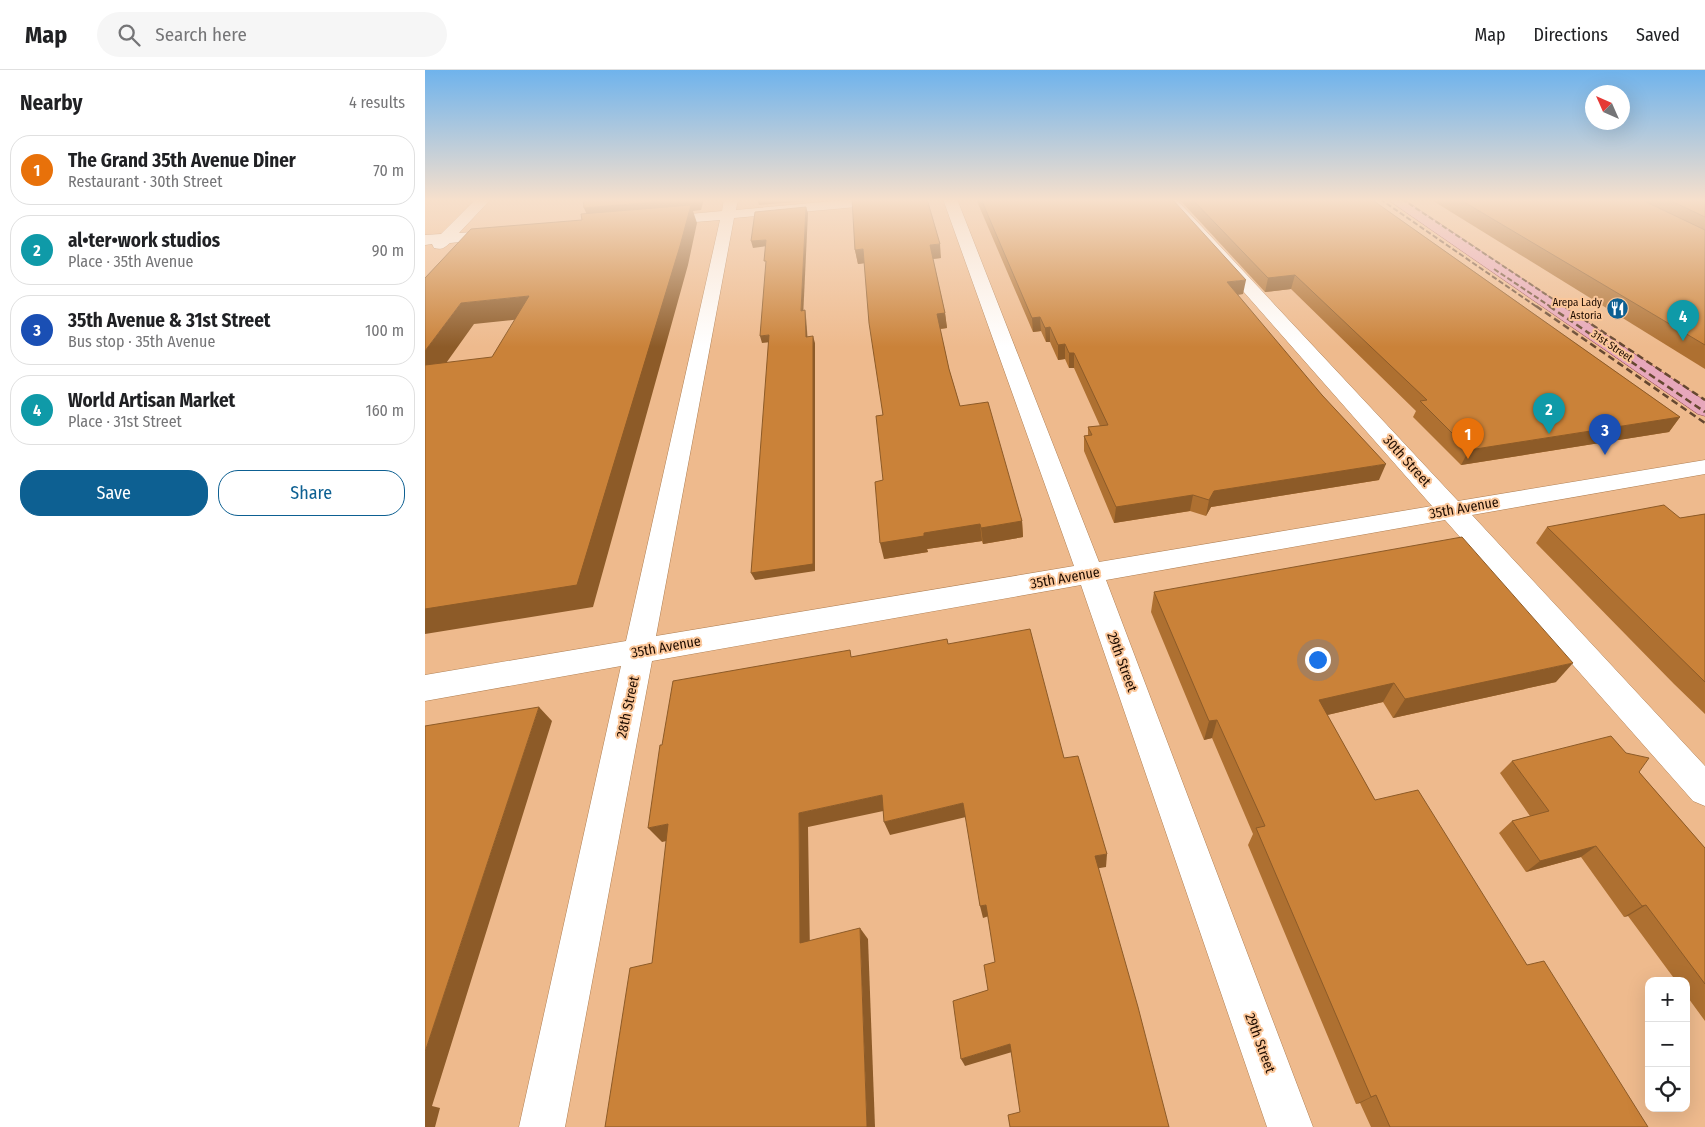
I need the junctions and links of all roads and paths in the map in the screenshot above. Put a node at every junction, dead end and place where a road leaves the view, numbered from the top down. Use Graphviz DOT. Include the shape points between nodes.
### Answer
graph roads {
  1 [pos="721,248"];
  2 [pos="968,248"];
  3 [pos="1214,248"];
  4 [pos="1467,248"];
  5 [pos="1705,410"];
  6 [pos="1705,467"];
  7 [pos="1451,510"];
  8 [pos="1090,573"];
  9 [pos="639,651"];
  10 [pos="425,688"];
  11 [pos="1705,790"];
  12 [pos="542,1127"];
  13 [pos="1290,1127"];
  1 -- 9 [label="street, 28th Street"];
  2 -- 8 [label="street, 29th Street"];
  3 -- 7 [label="street, 30th Street"];
  4 -- 5 [label="main road, 31st Street"];
  6 -- 7 [label="street, 35th Avenue"];
  7 -- 8 [label="street, 35th Avenue"];
  7 -- 11 [label="street, 30th Street"];
  8 -- 9 [label="street, 35th Avenue"];
  8 -- 13 [label="street, 29th Street"];
  9 -- 10 [label="street, 35th Avenue"];
  9 -- 12 [label="street, 28th Street"];
}
